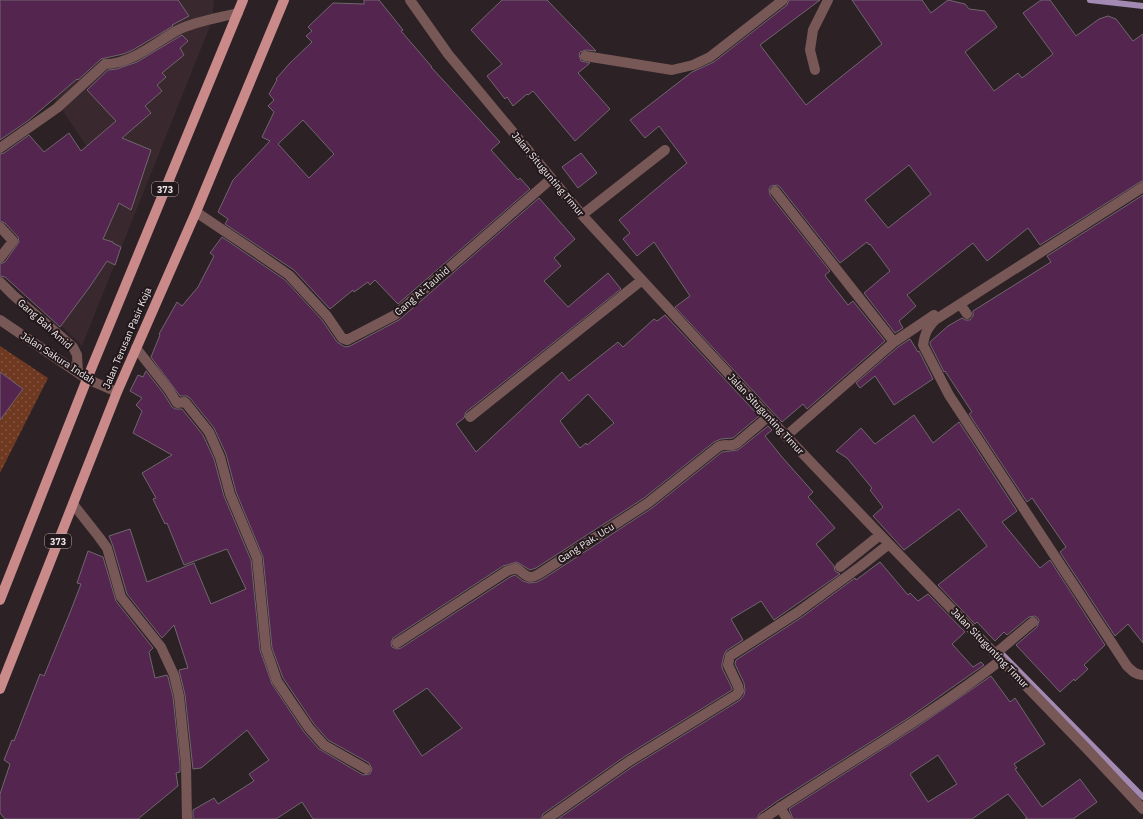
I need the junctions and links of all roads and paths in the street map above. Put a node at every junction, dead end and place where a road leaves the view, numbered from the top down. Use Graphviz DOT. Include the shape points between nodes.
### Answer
graph roads {
  1 [pos="243,0"];
  2 [pos="410,0"];
  3 [pos="783,0"];
  4 [pos="828,0"];
  5 [pos="284,2"];
  6 [pos="238,13"];
  7 [pos="585,56"];
  8 [pos="815,70"];
  9 [pos="0,148"];
  10 [pos="665,150"];
  11 [pos="551,179"];
  12 [pos="1143,182"];
  13 [pos="1143,187"];
  14 [pos="775,191"];
  15 [pos="196,212"];
  16 [pos="582,215"];
  17 [pos="0,227"];
  18 [pos="0,258"];
  19 [pos="642,280"];
  20 [pos="0,282"];
  21 [pos="960,304"];
  22 [pos="967,314"];
  23 [pos="0,320"];
  24 [pos="894,342"];
  25 [pos="136,348"];
  26 [pos="83,376"];
  27 [pos="117,392"];
  28 [pos="768,417"];
  29 [pos="470,418"];
  30 [pos="786,436"];
  31 [pos="73,504"];
  32 [pos="880,535"];
  33 [pos="889,544"];
  34 [pos="840,567"];
  35 [pos="0,600"];
  36 [pos="1033,622"];
  37 [pos="397,643"];
  38 [pos="998,657"];
  39 [pos="1143,676"];
  40 [pos="0,689"];
  41 [pos="366,769"];
  42 [pos="780,807"];
  43 [pos="1143,809"];
  44 [pos="186,819"];
  45 [pos="547,819"];
  46 [pos="763,819"];
  47 [pos="787,819"];
  1 -- 6 [label="main road, Jalan Terusan Pasir Koja / 373"];
  2 -- 11 [label="street, Jalan Situgunting Timur" via="448,54"];
  3 -- 7 [label="street" via="710,57 693,65 672,70"];
  4 -- 8 [label="street" via="813,30 810,50"];
  5 -- 15 [label="main road, Jalan Terusan Pasir Koja / 373"];
  6 -- 9 [label="street" via="195,23 178,30 142,52 113,64 105,64 56,108"];
  6 -- 26 [label="main road, Jalan Terusan Pasir Koja / 373"];
  10 -- 16 [label="street"];
  11 -- 15 [label="street, Gang At-Tauhid" via="395,315 347,340 342,338 327,316 289,276"];
  11 -- 16 [label="street, Jalan Situgunting Timur"];
  12 -- 24 [label="street"];
  13 -- 21 [label="street"];
  14 -- 24 [label="street"];
  15 -- 25 [label="main road, Jalan Terusan Pasir Koja / 373"];
  16 -- 19 [label="street, Jalan Situgunting Timur"];
  17 -- 18 [label="street" via="13,241"];
  19 -- 28 [label="street, Jalan Situgunting Timur"];
  19 -- 29 [label="street"];
  20 -- 26 [label="street, Gang Bah Amid" via="72,347"];
  21 -- 22 [label="street"];
  21 -- 39 [label="street" via="935,320 928,328 923,345 948,395 1123,659 1133,672"];
  23 -- 26 [label="street, Jalan Sakura Indah"];
  24 -- 30 [label="street"];
  25 -- 27 [label="main road, Jalan Terusan Pasir Koja / 373"];
  25 -- 41 [label="street" via="177,403 185,402 209,432 220,457 230,494 257,558 266,649 277,681 309,728 324,745"];
  26 -- 27 [label="street, Jalan Sakura Indah"];
  26 -- 35 [label="main road, Jalan Terusan Pasir Koja / 373"];
  27 -- 31 [label="main road, Jalan Terusan Pasir Koja / 373"];
  28 -- 30 [label="street, Jalan Situgunting Timur"];
  28 -- 37 [label="street, Gang Pak. Ucu" via="736,444 718,447 648,503 539,574 527,577 516,568 507,571"];
  30 -- 32 [label="street, Jalan Situgunting Timur"];
  31 -- 40 [label="main road, Jalan Terusan Pasir Koja / 373"];
  31 -- 44 [label="street" via="106,548 121,597 161,647 174,675 180,696 186,764"];
  32 -- 33 [label="street, Jalan Situgunting Timur"];
  32 -- 34 [label="street"];
  33 -- 38 [label="street, Jalan Situgunting Timur"];
  33 -- 45 [label="street" via="798,612 730,656 728,665 739,691 736,695 628,762"];
  36 -- 38 [label="street"];
  38 -- 42 [label="street" via="956,693"];
  38 -- 43 [label="street, Jalan Situgunting Timur"];
  42 -- 46 [label="street"];
  42 -- 47 [label="street"];
}
